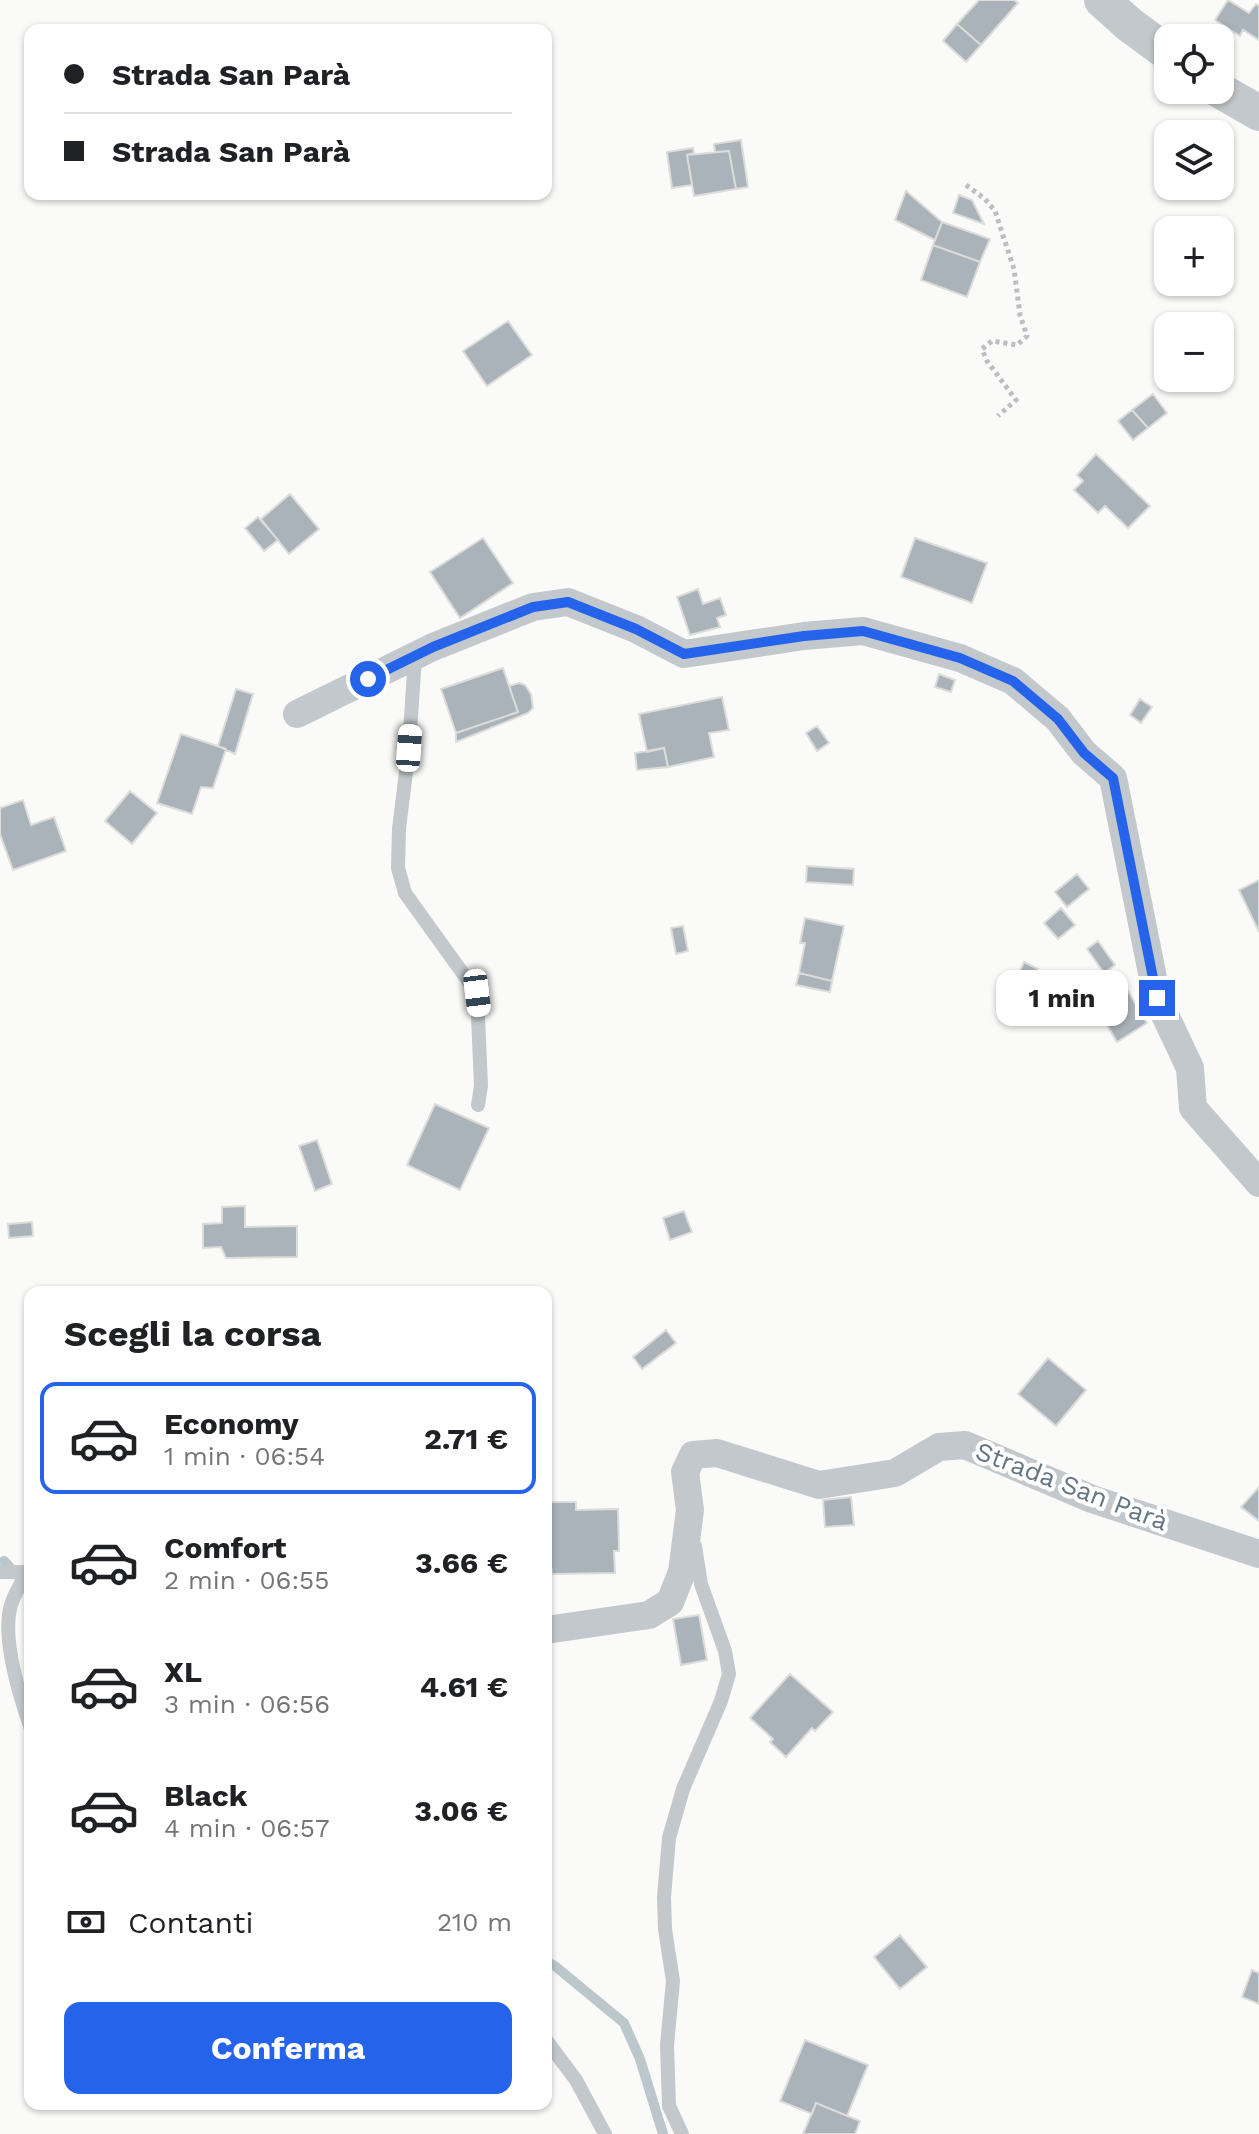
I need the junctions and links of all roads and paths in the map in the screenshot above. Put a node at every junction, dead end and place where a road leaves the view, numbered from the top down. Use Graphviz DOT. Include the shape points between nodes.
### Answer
graph roads {
  1 [pos="1102,0"];
  2 [pos="1154,43"];
  3 [pos="1234,99"];
  4 [pos="1259,113"];
  5 [pos="966,185"];
  6 [pos="998,416"];
  7 [pos="415,656"];
  8 [pos="297,714"];
  9 [pos="478,1105"];
  10 [pos="1259,1183"];
  11 [pos="690,1510"];
  12 [pos="1259,1554"];
  13 [pos="24,1570"];
  14 [pos="0,1572"];
  15 [pos="24,1579"];
  16 [pos="552,1629"];
  17 [pos="24,1708"];
  18 [pos="552,2048"];
  19 [pos="605,2134"];
  20 [pos="682,2134"];
  1 -- 2 [label="street"];
  3 -- 4 [label="street"];
  5 -- 6 [label="path" via="995,211 1014,269 1027,336 1017,345 992,341 982,349 1016,400"];
  7 -- 8 [label="street"];
  7 -- 9 [label="lane" via="398,868 405,893 477,993"];
  7 -- 10 [label="street" via="533,607 568,602 684,654 863,631 960,658 1013,681 1058,719 1084,753 1113,778 1157,998 1190,1068 1193,1108"];
  11 -- 12 [label="street, Strada San Parà" via="685,1472 693,1455 717,1453 819,1485 895,1473 939,1447 965,1445 1092,1499"];
  11 -- 16 [label="street, Strada San Parà" via="682,1572 670,1602 649,1615"];
  11 -- 20 [label="lane" via="701,1584 729,1674 669,1838 664,1897 673,1981 669,2106"];
  13 -- 14 [label="lane"];
  15 -- 17 [label="lane" via="11,1604 10,1639"];
  18 -- 19 [label="lane"];
}
